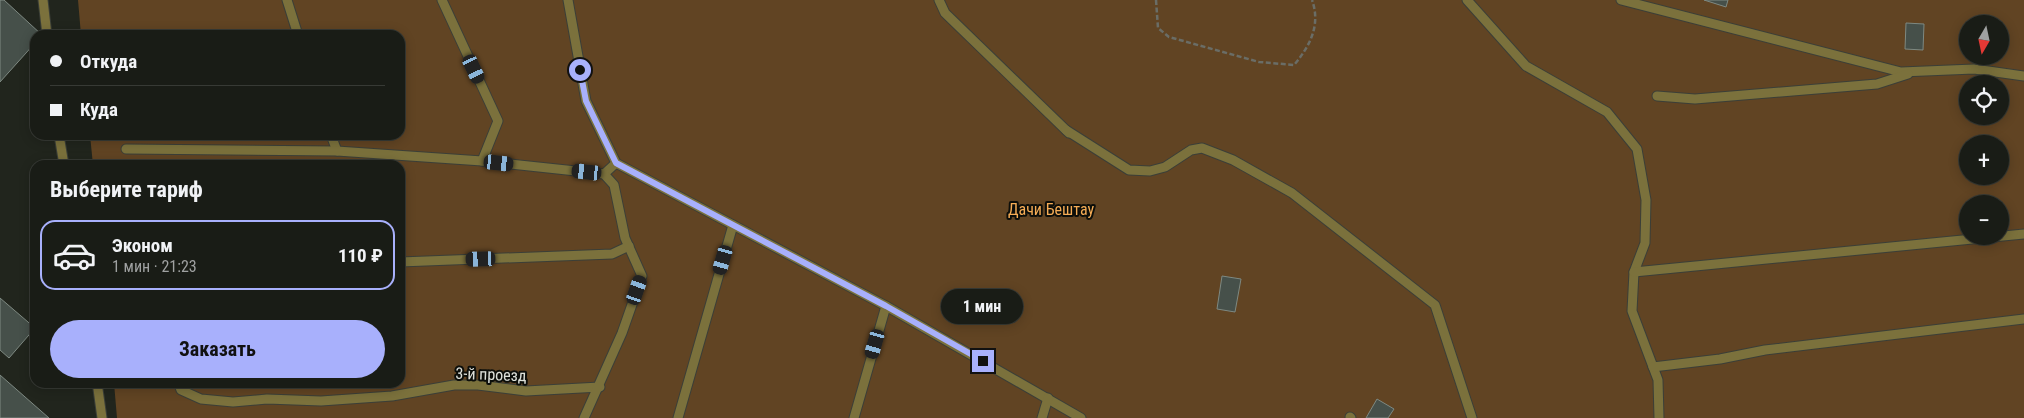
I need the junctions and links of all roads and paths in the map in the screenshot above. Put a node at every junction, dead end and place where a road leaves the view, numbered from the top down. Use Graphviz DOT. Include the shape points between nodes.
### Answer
graph roads {
  1 [pos="43,0"];
  2 [pos="287,0"];
  3 [pos="442,0"];
  4 [pos="568,0"];
  5 [pos="940,0"];
  6 [pos="1156,0"];
  7 [pos="1312,0"];
  8 [pos="1467,0"];
  9 [pos="1621,0"];
  10 [pos="46,30"];
  11 [pos="296,30"];
  12 [pos="1917,71"];
  13 [pos="2024,76"];
  14 [pos="1657,96"];
  15 [pos="60,140"];
  16 [pos="333,140"];
  17 [pos="126,149"];
  18 [pos="337,152"];
  19 [pos="63,160"];
  20 [pos="482,161"];
  21 [pos="616,163"];
  22 [pos="604,174"];
  23 [pos="733,225"];
  24 [pos="2024,234"];
  25 [pos="629,246"];
  26 [pos="405,262"];
  27 [pos="1634,272"];
  28 [pos="886,306"];
  29 [pos="2024,320"];
  30 [pos="1653,367"];
  31 [pos="600,386"];
  32 [pos="98,388"];
  33 [pos="180,388"];
  34 [pos="1048,398"];
  35 [pos="102,418"];
  36 [pos="584,418"];
  37 [pos="678,418"];
  38 [pos="854,418"];
  39 [pos="1042,418"];
  40 [pos="1080,418"];
  41 [pos="1472,418"];
  42 [pos="1659,418"];
  1 -- 10 [label="lane"];
  2 -- 11 [label="lane"];
  3 -- 20 [label="lane" via="498,121"];
  4 -- 21 [label="lane" via="586,101"];
  5 -- 41 [label="lane" via="945,13 1068,131 1129,170 1150,171 1165,167 1191,150 1202,148 1233,160 1292,193 1435,305"];
  6 -- 7 [label="path" via="1158,28 1170,37 1258,62 1294,65 1311,41 1316,12"];
  8 -- 27 [label="lane" via="1526,66 1608,112 1637,149 1646,200 1645,243"];
  9 -- 12 [label="lane" via="1901,72"];
  12 -- 13 [label="lane" via="1974,69"];
  12 -- 14 [label="lane" via="1877,84 1695,99"];
  15 -- 19 [label="lane"];
  16 -- 18 [label="lane"];
  17 -- 18 [label="lane"];
  18 -- 20 [label="lane"];
  20 -- 22 [label="lane"];
  21 -- 22 [label="lane"];
  21 -- 23 [label="lane"];
  22 -- 25 [label="lane" via="614,185"];
  23 -- 28 [label="lane"];
  23 -- 37 [label="lane"];
  24 -- 27 [label="lane"];
  25 -- 26 [label="lane" via="612,254"];
  25 -- 31 [label="lane" via="642,276"];
  27 -- 30 [label="lane" via="1632,311"];
  28 -- 34 [label="lane"];
  28 -- 38 [label="lane"];
  29 -- 30 [label="lane" via="1764,350"];
  30 -- 42 [label="lane" via="1658,380"];
  31 -- 33 [label="lane, 3-й проезд" via="526,391 478,385 454,386 392,396 233,402 201,398"];
  31 -- 36 [label="lane"];
  32 -- 35 [label="lane"];
  34 -- 39 [label="lane"];
  34 -- 40 [label="lane"];
}
